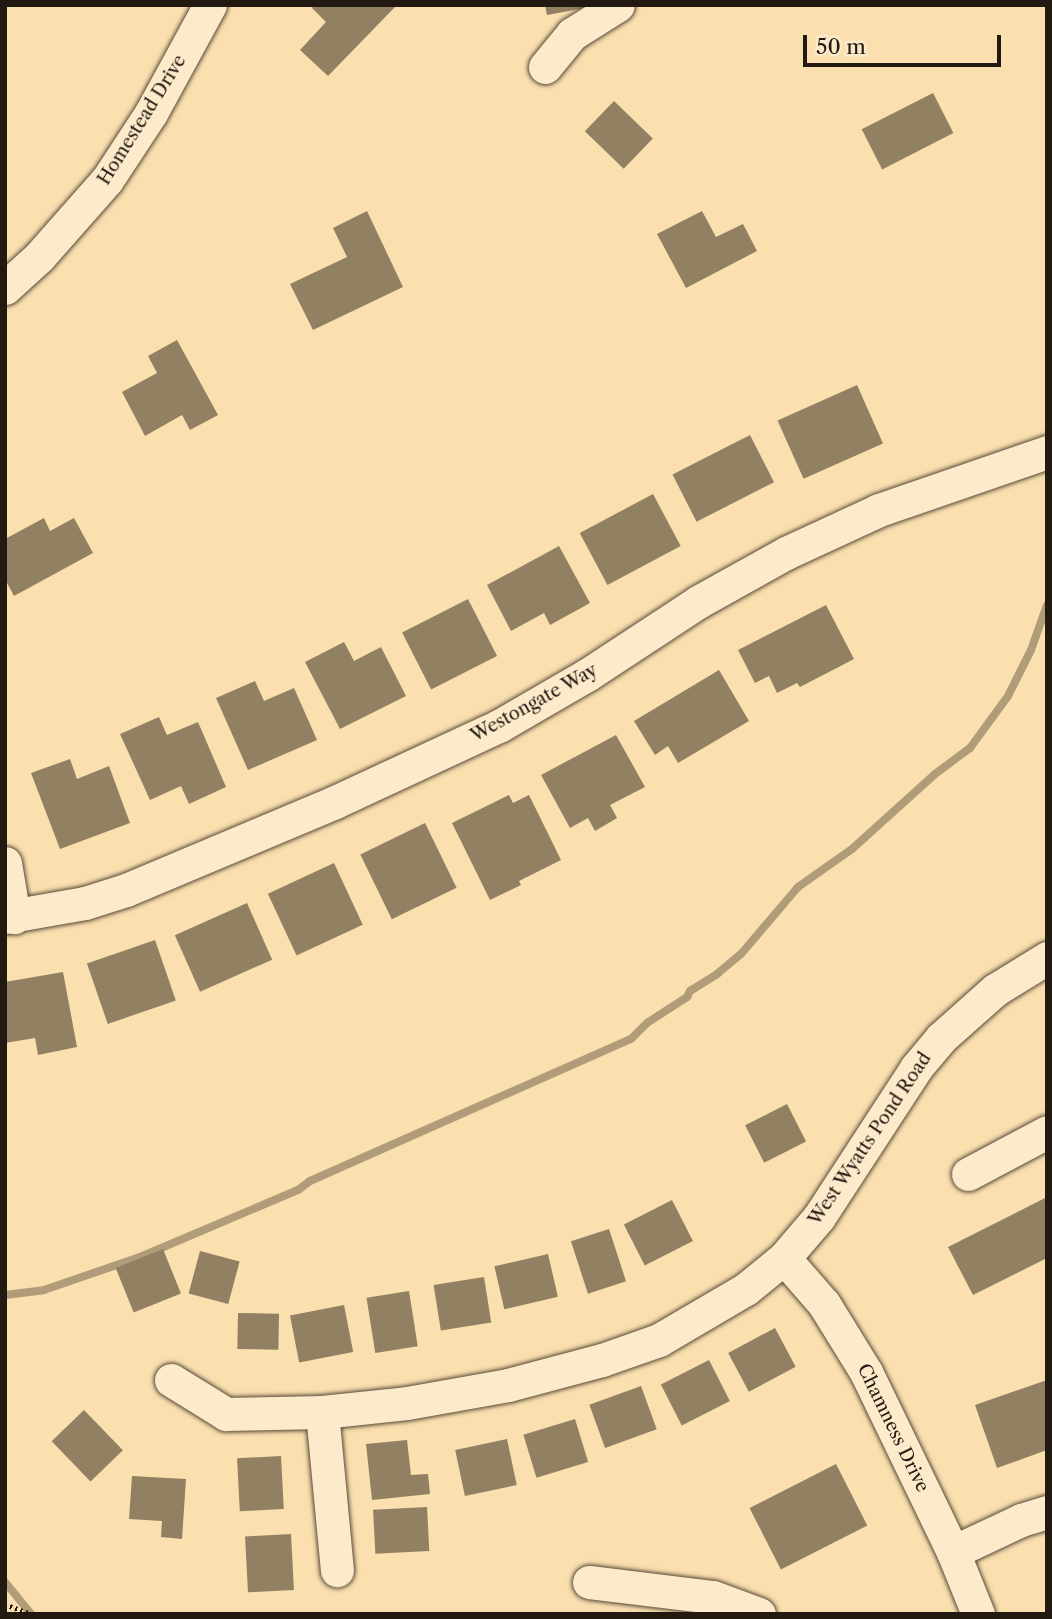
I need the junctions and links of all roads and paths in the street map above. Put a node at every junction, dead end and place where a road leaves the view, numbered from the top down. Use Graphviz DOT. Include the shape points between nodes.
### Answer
graph roads {
  1 [pos="210,5"];
  2 [pos="618,5"];
  3 [pos="545,67"];
  4 [pos="5,288"];
  5 [pos="1047,452"];
  6 [pos="5,863"];
  7 [pos="10,917"];
  8 [pos="1047,958"];
  9 [pos="1047,1132"];
  10 [pos="968,1174"];
  11 [pos="784,1258"];
  12 [pos="171,1380"];
  13 [pos="322,1412"];
  14 [pos="1047,1513"];
  15 [pos="953,1552"];
  16 [pos="337,1570"];
  17 [pos="589,1583"];
  18 [pos="5,1604"];
  19 [pos="31,1614"];
  20 [pos="759,1614"];
  21 [pos="978,1614"];
  1 -- 4 [label="street, Homestead Drive" via="151,113 107,180"];
  2 -- 3 [label="street" via="572,34"];
  5 -- 7 [label="street, Westongate Way" via="879,510 786,553 698,602 549,698 430,760 126,890"];
  6 -- 7 [label="street"];
  8 -- 11 [label="street, West Wyatts Pond Road" via="995,990 941,1038 819,1217"];
  9 -- 10 [label="street"];
  11 -- 13 [label="street, West Wyatts Pond Road" via="709,1314 659,1340 602,1360 508,1385"];
  11 -- 15 [label="street, Chamness Drive" via="852,1345"];
  12 -- 13 [label="street, West Wyatts Pond Road" via="226,1414"];
  13 -- 16 [label="street"];
  14 -- 15 [label="street"];
  15 -- 21 [label="street, Chamness Drive"];
  17 -- 20 [label="street" via="713,1597"];
  18 -- 19 [label="path"];
}
